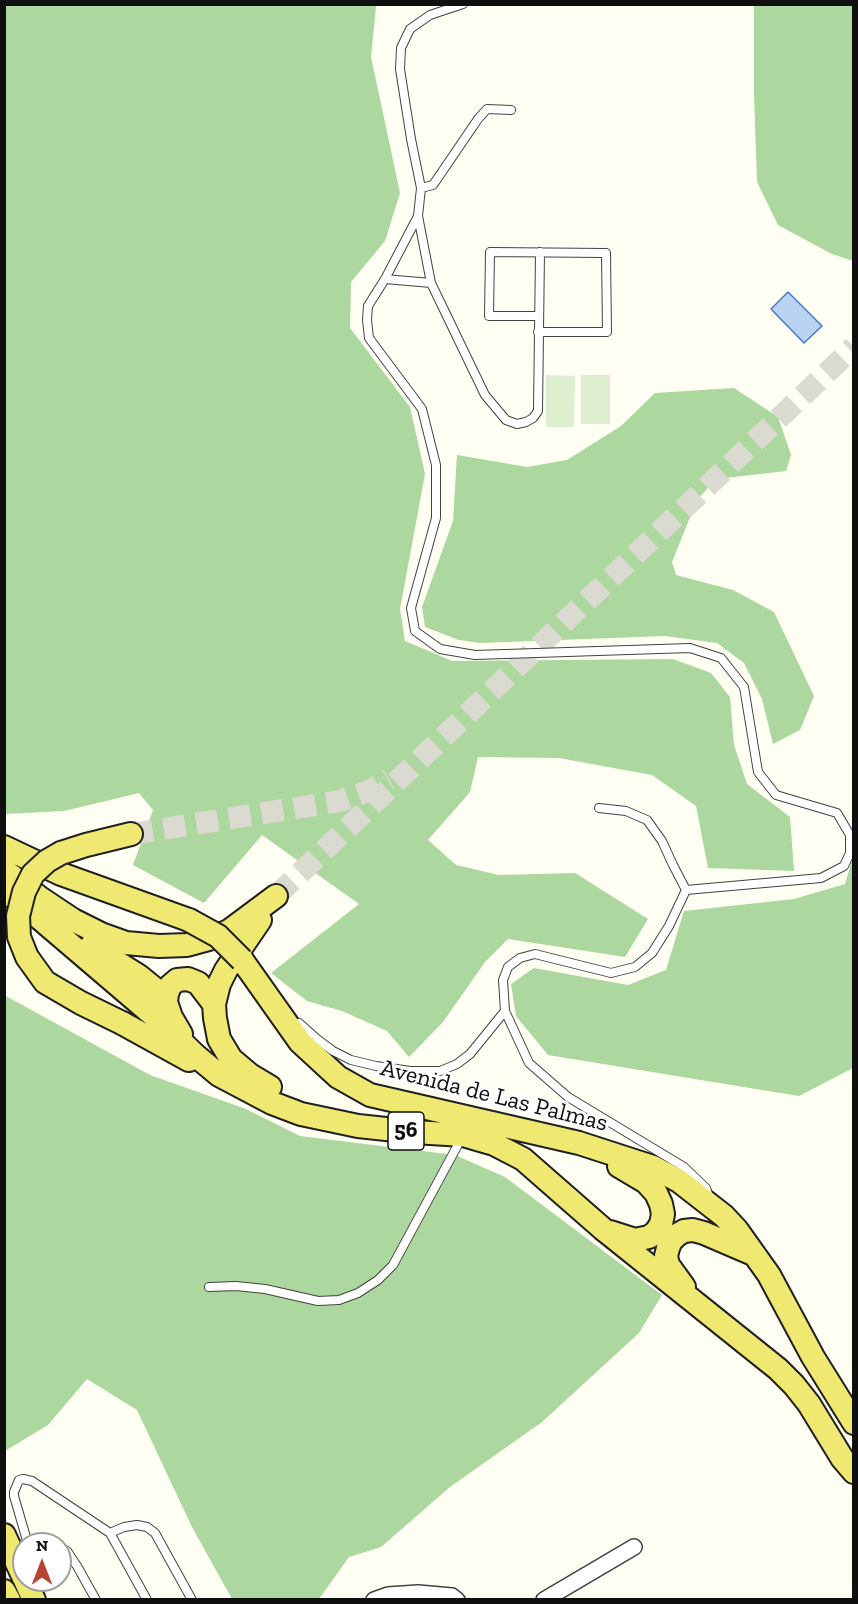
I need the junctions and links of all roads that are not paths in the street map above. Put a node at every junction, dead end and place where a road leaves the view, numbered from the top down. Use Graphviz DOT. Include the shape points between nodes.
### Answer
graph roads {
  1 [pos="463,4"];
  2 [pos="511,110"];
  3 [pos="421,188"];
  4 [pos="418,216"];
  5 [pos="540,252"];
  6 [pos="385,279"];
  7 [pos="431,283"];
  8 [pos="538,315"];
  9 [pos="538,332"];
  10 [pos="599,808"];
  11 [pos="130,834"];
  12 [pos="4,847"];
  13 [pos="4,870"];
  14 [pos="4,890"];
  15 [pos="686,890"];
  16 [pos="38,916"];
  17 [pos="260,920"];
  18 [pos="91,946"];
  19 [pos="248,968"];
  20 [pos="272,989"];
  21 [pos="166,1002"];
  22 [pos="214,1005"];
  23 [pos="505,1011"];
  24 [pos="294,1016"];
  25 [pos="195,1055"];
  26 [pos="219,1075"];
  27 [pos="450,1114"];
  28 [pos="463,1135"];
  29 [pos="579,1143"];
  30 [pos="713,1207"];
  31 [pos="603,1229"];
  32 [pos="753,1254"];
  33 [pos="208,1287"];
  34 [pos="703,1310"];
  35 [pos="854,1424"];
  36 [pos="854,1472"];
  37 [pos="17,1532"];
  38 [pos="110,1533"];
  39 [pos="634,1547"];
  40 [pos="72,1558"];
  41 [pos="4,1591"];
  42 [pos="9,1599"];
  43 [pos="96,1599"];
  44 [pos="147,1599"];
  45 [pos="192,1599"];
  46 [pos="374,1599"];
  47 [pos="457,1599"];
  48 [pos="544,1599"];
  1 -- 3 [label="lane" via="430,15 410,29 401,48 400,69"];
  2 -- 3 [label="lane" via="487,109 433,185"];
  3 -- 4 [label="lane"];
  4 -- 6 [label="lane"];
  4 -- 7 [label="lane"];
  5 -- 8 [label="lane"];
  5 -- 8 [label="lane" via="490,252 489,316"];
  5 -- 9 [label="lane" via="606,253 607,332"];
  6 -- 7 [label="lane"];
  6 -- 15 [label="lane" via="368,306 369,338 422,409 436,465 436,518 411,608 415,631 440,650 475,655 690,648 721,658 744,687 758,772 776,795 837,813 850,835 850,853 843,867 821,878"];
  7 -- 9 [label="lane" via="485,394 511,423 526,422 538,411"];
  8 -- 9 [label="lane"];
  10 -- 15 [label="lane" via="626,811 647,820 663,841"];
  11 -- 26 [label="main road, bridge" via="61,853 33,874 18,916 19,938 45,982"];
  12 -- 19 [label="main road, Avenida de Las Palmas / 56, bridge" via="61,874 189,920 218,936"];
  13 -- 17 [label="main road" via="74,920 126,943 187,945 209,939 229,931 276,896"];
  14 -- 16 [label="main road, Avenida de Las Palmas / 56"];
  15 -- 23 [label="lane" via="652,953 635,967 611,973 536,954 520,958 508,967 503,980"];
  16 -- 18 [label="main road"];
  16 -- 25 [label="main road, Avenida de Las Palmas / 56"];
  17 -- 18 [label="main road" via="237,939 195,957 143,958"];
  17 -- 22 [label="main road" via="226,970"];
  18 -- 21 [label="main road" via="139,976"];
  19 -- 20 [label="lane"];
  19 -- 27 [label="main road, Avenida de Las Palmas / 56" via="300,1042 338,1077 370,1095"];
  21 -- 22 [label="main road" via="170,986 177,980 188,980 198,983"];
  21 -- 25 [label="main road" via="177,1029"];
  22 -- 27 [label="main road" via="219,1039 231,1059 276,1090 307,1103 352,1111 406,1116"];
  23 -- 24 [label="lane" via="470,1054 440,1071 410,1071 351,1060 316,1039"];
  23 -- 30 [label="lane" via="529,1063 568,1097 684,1167 706,1188"];
  25 -- 26 [label="main road, Avenida de Las Palmas / 56"];
  26 -- 28 [label="main road, Avenida de Las Palmas / 56" via="301,1114 357,1126"];
  27 -- 29 [label="main road, Avenida de Las Palmas / 56"];
  28 -- 31 [label="main road, Avenida de Las Palmas / 56" via="494,1144 523,1159"];
  28 -- 33 [label="lane" via="393,1265 358,1293 339,1300 318,1300 265,1289"];
  29 -- 30 [label="main road, Avenida de Las Palmas / 56" via="653,1167"];
  29 -- 31 [label="main road" via="646,1182 661,1204 661,1224 649,1237 635,1240"];
  30 -- 32 [label="main road, Avenida de Las Palmas / 56" via="737,1230"];
  31 -- 34 [label="main road, Avenida de Las Palmas / 56"];
  32 -- 34 [label="main road" via="693,1230 684,1231 671,1241 666,1256 668,1265"];
  32 -- 35 [label="main road, Avenida de Las Palmas / 56" via="769,1275"];
  34 -- 36 [label="main road, Avenida de Las Palmas / 56" via="794,1385"];
  37 -- 38 [label="lane" via="14,1492 23,1479 32,1481"];
  38 -- 44 [label="lane"];
  38 -- 45 [label="lane" via="137,1525 155,1533"];
  39 -- 48 [label="street"];
  40 -- 43 [label="lane"];
  41 -- 42 [label="main road"];
  46 -- 47 [label="street" via="418,1593"];
}
